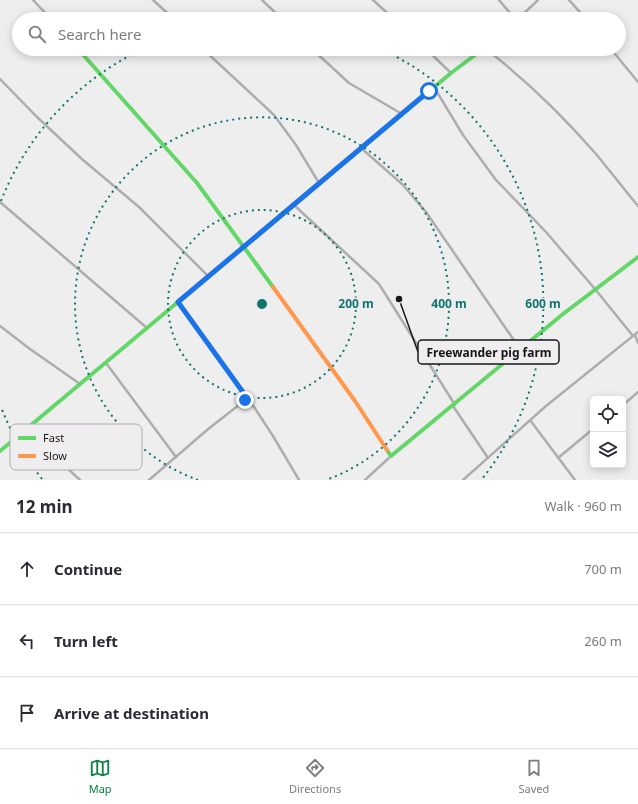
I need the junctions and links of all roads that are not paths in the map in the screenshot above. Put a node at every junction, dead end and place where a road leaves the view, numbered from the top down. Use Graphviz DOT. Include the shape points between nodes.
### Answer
graph roads {
  1 [pos="33,0"];
  2 [pos="153,0"];
  3 [pos="262,0"];
  4 [pos="373,0"];
  5 [pos="498,0"];
  6 [pos="538,0"];
  7 [pos="569,0"];
  8 [pos="44,12"];
  9 [pos="166,12"];
  10 [pos="275,12"];
  11 [pos="386,12"];
  12 [pos="509,12"];
  13 [pos="524,12"];
  14 [pos="580,12"];
  15 [pos="84,56"];
  16 [pos="211,56"];
  17 [pos="320,56"];
  18 [pos="434,56"];
  19 [pos="474,56"];
  20 [pos="493,56"];
  21 [pos="617,56"];
  22 [pos="451,72"];
  23 [pos="0,79"];
  24 [pos="638,82"];
  25 [pos="434,87"];
  26 [pos="402,114"];
  27 [pos="361,148"];
  28 [pos="319,184"];
  29 [pos="0,202"];
  30 [pos="294,204"];
  31 [pos="638,206"];
  32 [pos="244,247"];
  33 [pos="638,257"];
  34 [pos="209,277"];
  35 [pos="595,289"];
  36 [pos="178,302"];
  37 [pos="0,326"];
  38 [pos="147,328"];
  39 [pos="638,332"];
  40 [pos="634,336"];
  41 [pos="638,343"];
  42 [pos="520,350"];
  43 [pos="106,363"];
  44 [pos="80,384"];
  45 [pos="638,392"];
  46 [pos="246,398"];
  47 [pos="626,402"];
  48 [pos="454,405"];
  49 [pos="530,420"];
  50 [pos="33,424"];
  51 [pos="590,431"];
  52 [pos="10,443"];
  53 [pos="0,451"];
  54 [pos="391,456"];
  55 [pos="176,457"];
  56 [pos="488,458"];
  57 [pos="558,458"];
  58 [pos="69,470"];
  59 [pos="80,480"];
  60 [pos="148,480"];
  61 [pos="299,480"];
  62 [pos="365,480"];
  63 [pos="463,480"];
  64 [pos="575,480"];
  1 -- 8 [label="street"];
  2 -- 9 [label="street"];
  3 -- 10 [label="street"];
  4 -- 11 [label="street"];
  5 -- 12 [label="street"];
  6 -- 13 [label="street"];
  7 -- 14 [label="street"];
  15 -- 32 [label="street" via="197,182"];
  16 -- 28 [label="street" via="274,115 296,145"];
  17 -- 26 [label="street" via="349,83"];
  18 -- 22 [label="street"];
  19 -- 22 [label="street"];
  20 -- 31 [label="street" via="514,72 574,130"];
  21 -- 24 [label="street"];
  22 -- 25 [label="street"];
  23 -- 34 [label="street" via="83,160 139,207"];
  25 -- 26 [label="street"];
  25 -- 35 [label="street" via="463,135 496,180 546,232"];
  26 -- 27 [label="street"];
  27 -- 28 [label="street"];
  27 -- 42 [label="street" via="402,184 426,212"];
  28 -- 30 [label="street"];
  29 -- 38 [label="street"];
  30 -- 32 [label="street"];
  30 -- 48 [label="street" via="379,284"];
  32 -- 34 [label="street"];
  32 -- 54 [label="street" via="356,401"];
  33 -- 35 [label="street"];
  34 -- 36 [label="street"];
  35 -- 40 [label="street"];
  35 -- 42 [label="street"];
  36 -- 38 [label="street"];
  36 -- 46 [label="street"];
  37 -- 44 [label="street"];
  38 -- 43 [label="street"];
  39 -- 40 [label="street"];
  40 -- 41 [label="street"];
  40 -- 49 [label="street"];
  42 -- 48 [label="street"];
  43 -- 44 [label="street"];
  43 -- 55 [label="street"];
  44 -- 50 [label="street"];
  45 -- 47 [label="street"];
  46 -- 55 [label="street"];
  46 -- 61 [label="street" via="273,436"];
  48 -- 54 [label="street"];
  48 -- 56 [label="street"];
  49 -- 56 [label="street"];
  49 -- 57 [label="street"];
  51 -- 57 [label="street"];
  52 -- 53 [label="street"];
  54 -- 62 [label="street"];
  55 -- 60 [label="street"];
  56 -- 63 [label="street"];
  57 -- 64 [label="street"];
  58 -- 59 [label="street"];
}
